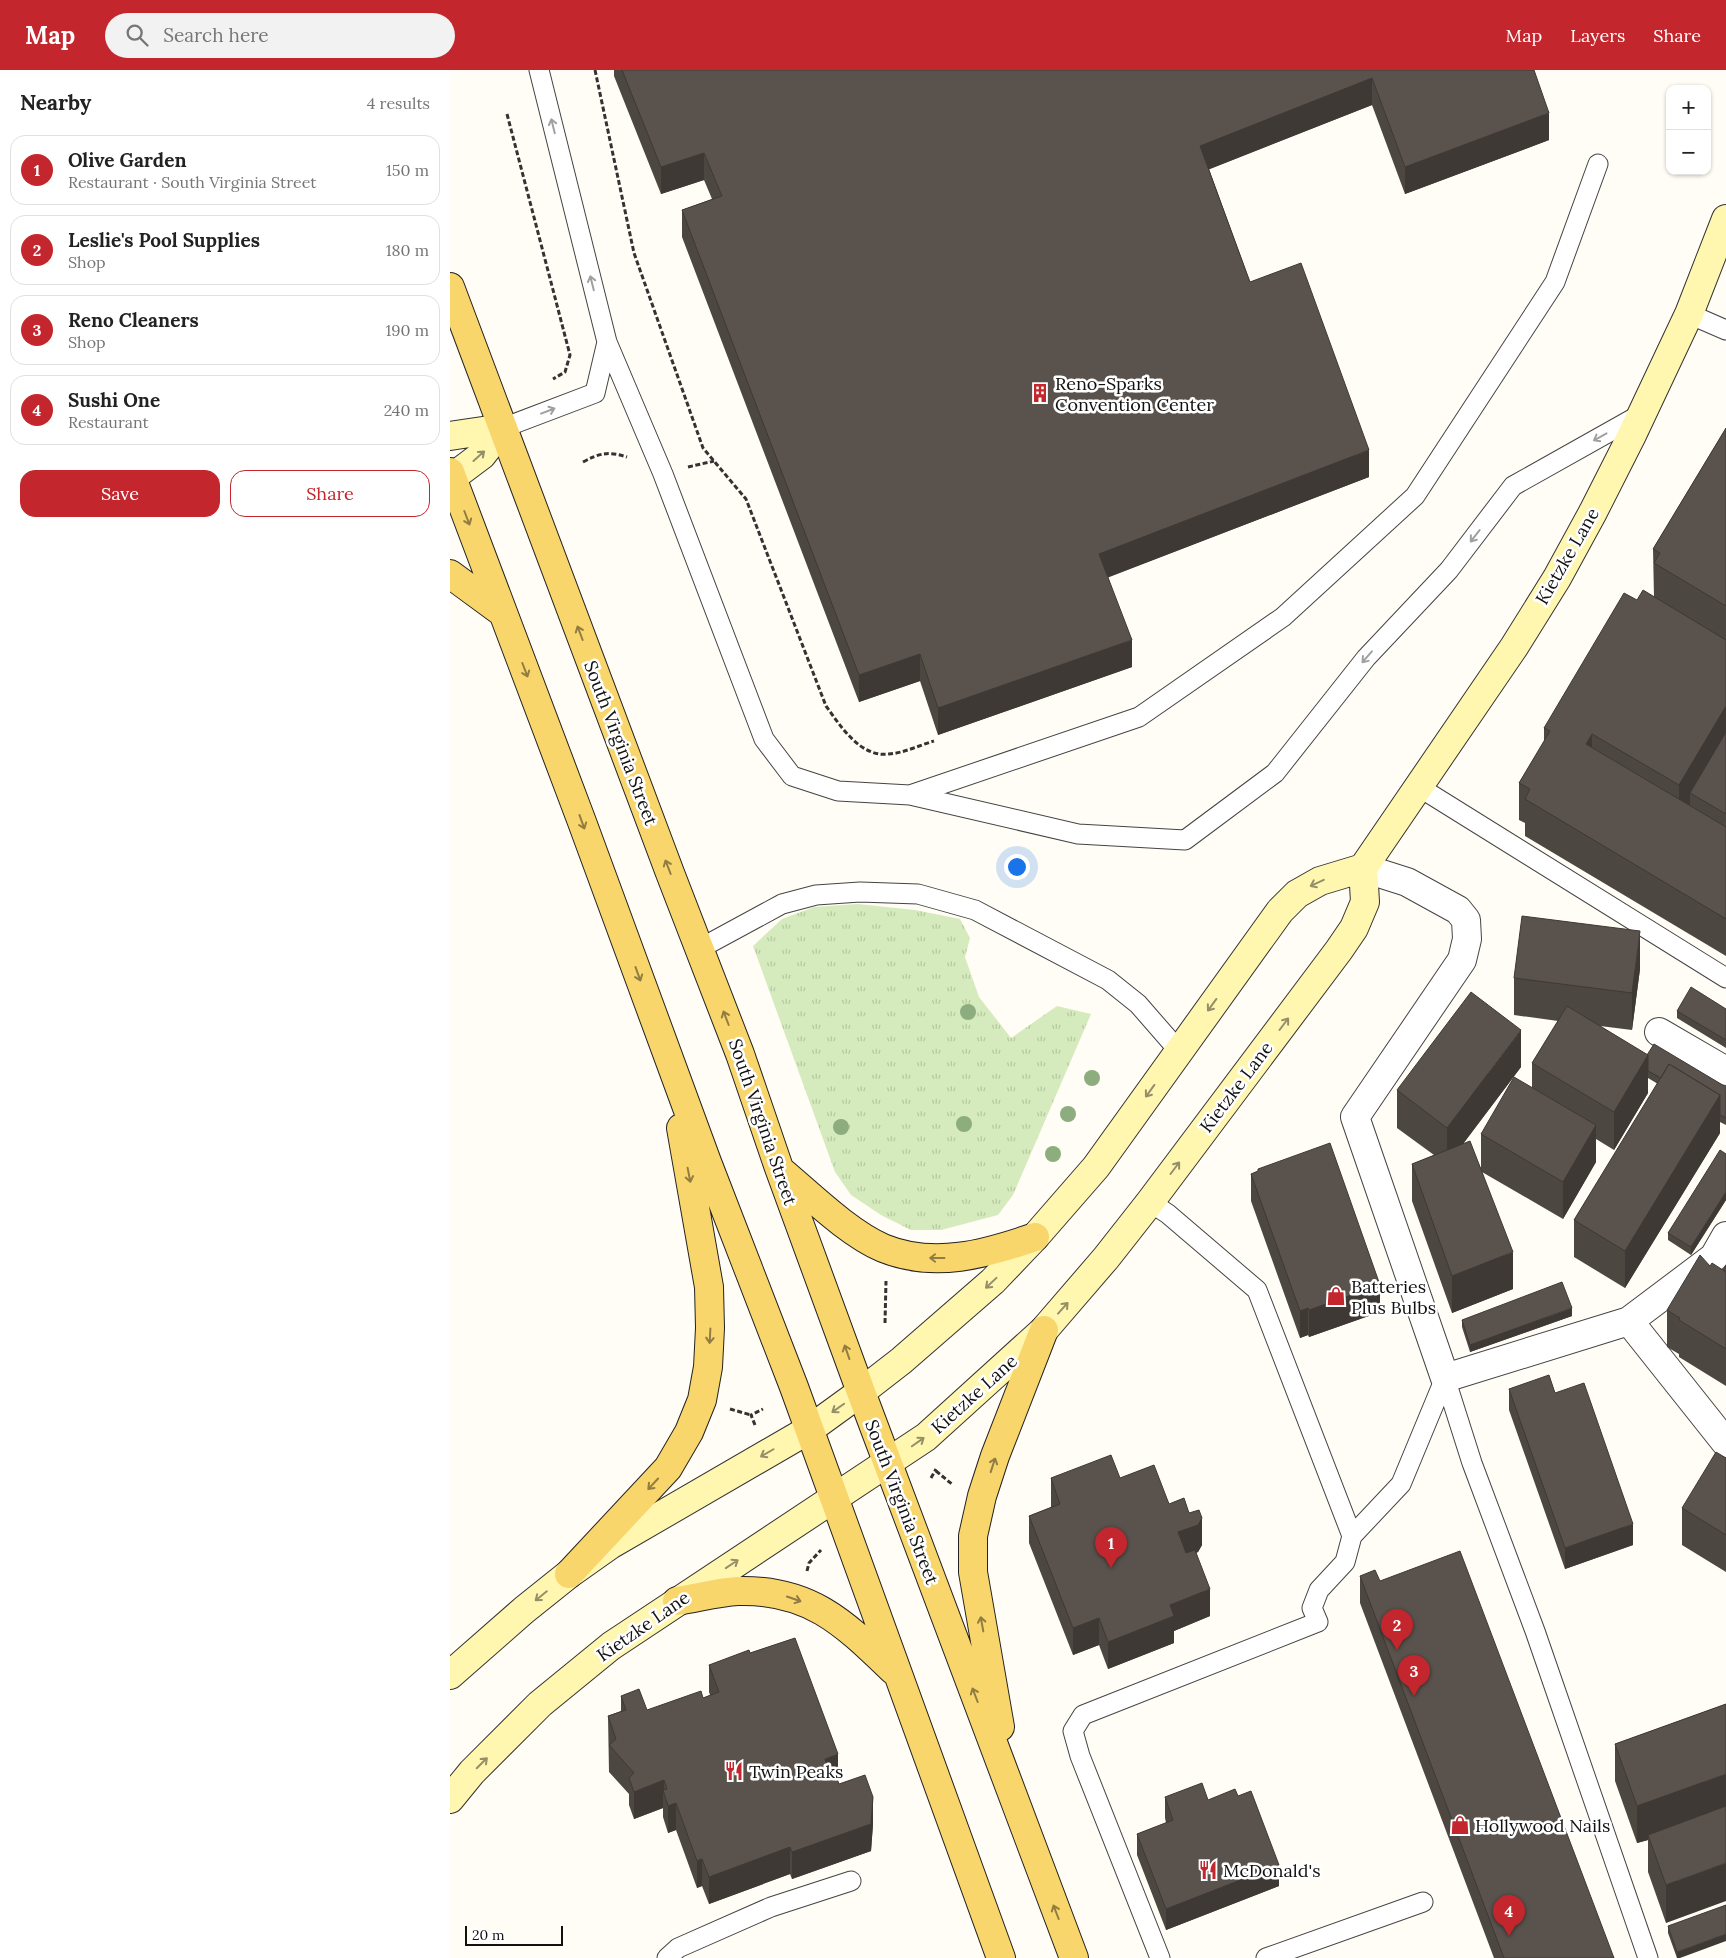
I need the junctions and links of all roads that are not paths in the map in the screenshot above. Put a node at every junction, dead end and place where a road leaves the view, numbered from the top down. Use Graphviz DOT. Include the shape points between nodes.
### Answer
graph roads {
  1 [pos="539,70"];
  2 [pos="1598,164"];
  3 [pos="1726,219"];
  4 [pos="450,287"];
  5 [pos="1689,314"];
  6 [pos="1726,330"];
  7 [pos="607,342"];
  8 [pos="1643,413"];
  9 [pos="503,428"];
  10 [pos="450,436"];
  11 [pos="451,476"];
  12 [pos="450,574"];
  13 [pos="503,613"];
  14 [pos="1419,787"];
  15 [pos="910,795"];
  16 [pos="1363,868"];
  17 [pos="699,949"];
  18 [pos="1726,978"];
  19 [pos="1659,1032"];
  20 [pos="1179,1052"];
  21 [pos="669,1058"];
  22 [pos="1726,1071"];
  23 [pos="778,1168"];
  24 [pos="1150,1202"];
  25 [pos="1726,1236"];
  26 [pos="1035,1237"];
  27 [pos="1629,1321"];
  28 [pos="1044,1330"];
  29 [pos="1445,1378"];
  30 [pos="861,1392"];
  31 [pos="810,1429"];
  32 [pos="1726,1443"];
  33 [pos="887,1464"];
  34 [pos="834,1499"];
  35 [pos="1352,1536"];
  36 [pos="569,1574"];
  37 [pos="677,1601"];
  38 [pos="898,1674"];
  39 [pos="450,1675"];
  40 [pos="1012,1793"];
  41 [pos="450,1799"];
  42 [pos="851,1881"];
  43 [pos="1423,1902"];
  44 [pos="667,1958"];
  45 [pos="1001,1958"];
  46 [pos="1074,1958"];
  47 [pos="1160,1958"];
  48 [pos="1266,1958"];
  49 [pos="1648,1958"];
  7 -- 1 [label="lane, one-way"];
  2 -- 15 [label="lane" via="1555,282 1415,496 1283,618 1139,717"];
  3 -- 5 [label="main road, Kietzke Lane"];
  4 -- 9 [label="main road, South Virginia Street"];
  5 -- 6 [label="lane"];
  5 -- 8 [label="main road, Kietzke Lane"];
  9 -- 7 [label="lane, one-way" via="595,393"];
  7 -- 15 [label="lane" via="662,474 764,739 792,776 838,792"];
  8 -- 14 [label="main road, Kietzke Lane" via="1557,578"];
  8 -- 15 [label="lane, one-way" via="1513,486 1449,570 1366,658 1275,773 1185,840 1078,834"];
  9 -- 10 [label="main road"];
  11 -- 9 [label="main road, one-way" via="482,455"];
  17 -- 9 [label="main road, South Virginia Street, one-way"];
  11 -- 13 [label="main road, one-way"];
  12 -- 13 [label="main road"];
  13 -- 21 [label="main road, one-way"];
  14 -- 16 [label="main road, Kietzke Lane"];
  14 -- 18 [label="lane"];
  16 -- 20 [label="main road, one-way" via="1320,881 1297,894 1280,912"];
  24 -- 16 [label="main road, Kietzke Lane, one-way" via="1354,928 1365,902"];
  16 -- 29 [label="street" via="1407,882 1458,910 1466,920 1468,939 1462,960 1355,1117"];
  17 -- 20 [label="lane" via="782,904 816,895 860,892 918,894 974,910 1108,980 1138,1004"];
  23 -- 17 [label="main road, South Virginia Street, one-way" via="740,1054"];
  19 -- 22 [label="street"];
  20 -- 26 [label="main road, one-way" via="1096,1166"];
  21 -- 31 [label="main road"];
  21 -- 36 [label="main road, one-way" via="710,1287 708,1367 704,1392 689,1432 668,1468"];
  26 -- 23 [label="main road, one-way" via="986,1253 954,1258 920,1258 884,1248 854,1230"];
  30 -- 23 [label="main road, South Virginia Street, one-way"];
  28 -- 24 [label="main road, Kietzke Lane, one-way"];
  24 -- 35 [label="lane" via="1257,1290"];
  25 -- 27 [label="street" via="1714,1257"];
  26 -- 30 [label="main road, one-way" via="993,1281"];
  27 -- 29 [label="street"];
  27 -- 32 [label="street"];
  33 -- 28 [label="main road, Kietzke Lane, one-way" via="926,1437"];
  40 -- 28 [label="main road, one-way" via="973,1572 973,1536 982,1496"];
  29 -- 35 [label="lane" via="1401,1484"];
  29 -- 49 [label="lane" via="1472,1463 1535,1631"];
  30 -- 31 [label="main road, one-way"];
  30 -- 33 [label="main road, South Virginia Street"];
  31 -- 34 [label="main road"];
  31 -- 36 [label="main road, one-way" via="610,1545"];
  33 -- 34 [label="main road, Kietzke Lane"];
  40 -- 33 [label="main road, South Virginia Street, one-way"];
  37 -- 34 [label="main road, Kietzke Lane, one-way"];
  34 -- 38 [label="main road"];
  35 -- 47 [label="lane" via="1345,1562 1319,1590 1312,1608 1318,1622 1083,1714 1073,1731"];
  36 -- 39 [label="main road, one-way"];
  37 -- 38 [label="main road, one-way" via="737,1591 774,1592 826,1613 853,1632"];
  41 -- 37 [label="main road, Kietzke Lane, one-way" via="472,1772 540,1704 612,1646"];
  38 -- 45 [label="main road"];
  46 -- 40 [label="main road, South Virginia Street, one-way"];
  42 -- 44 [label="lane" via="771,1907 678,1948"];
  43 -- 48 [label="lane"];
}
